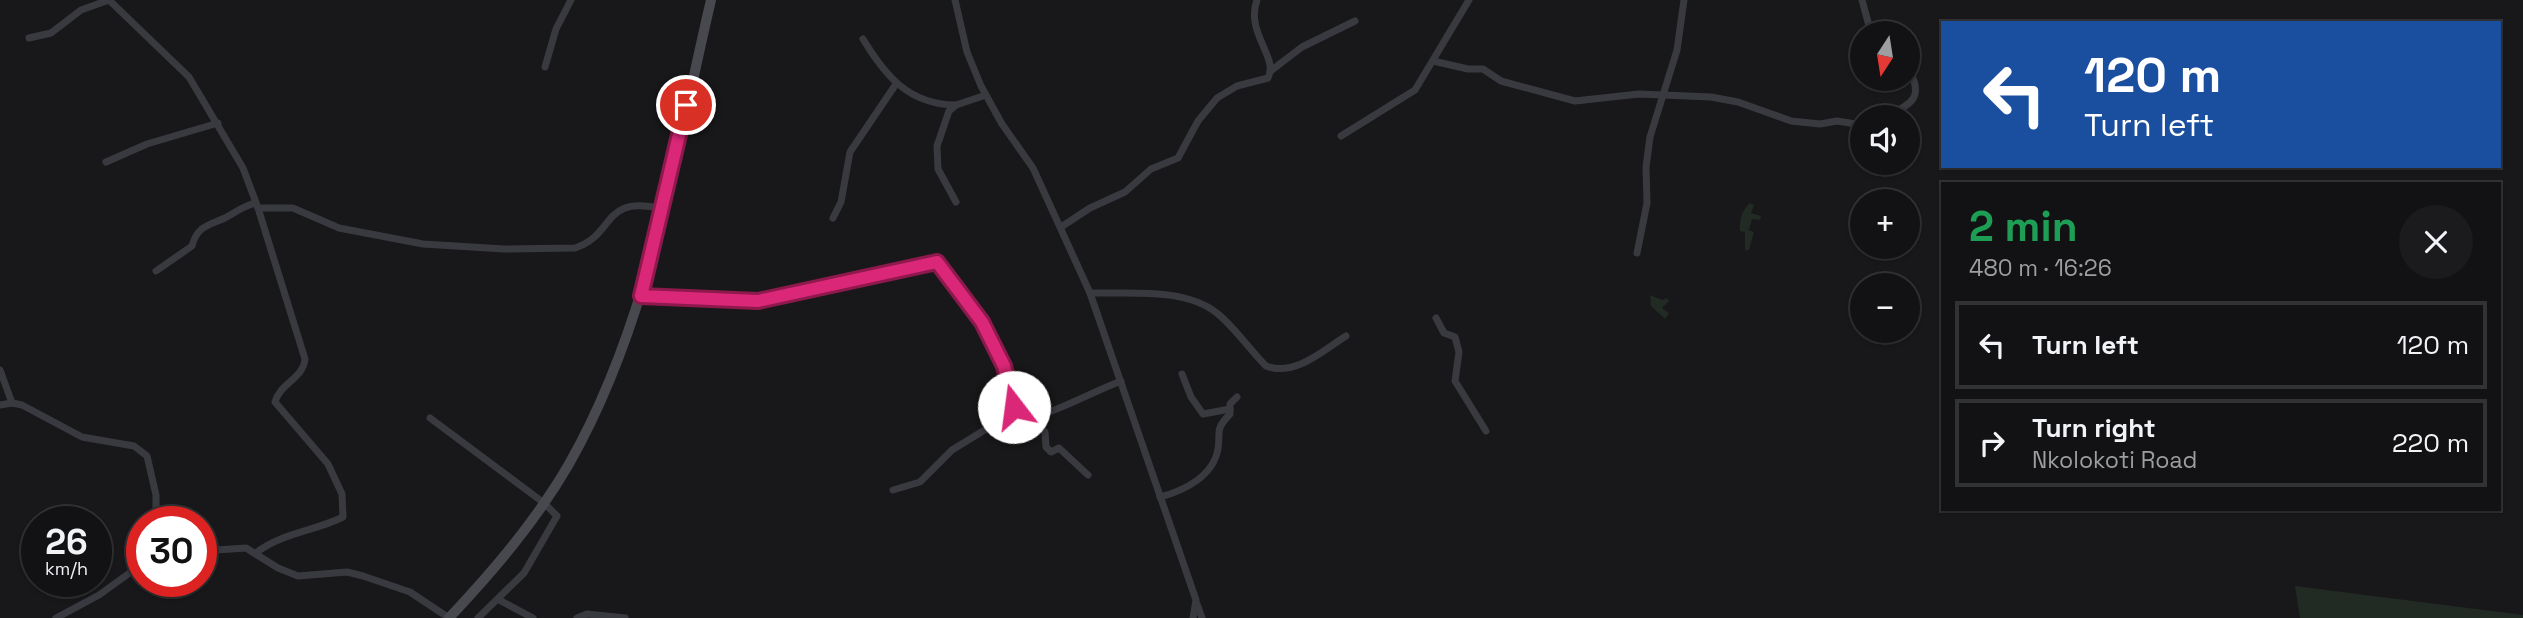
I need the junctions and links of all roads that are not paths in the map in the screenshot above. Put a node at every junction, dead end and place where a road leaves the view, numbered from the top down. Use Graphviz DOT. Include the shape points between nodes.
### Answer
graph roads {
  1 [pos="109,0"];
  2 [pos="571,0"];
  3 [pos="710,0"];
  4 [pos="955,0"];
  5 [pos="1257,0"];
  6 [pos="1469,0"];
  7 [pos="1684,0"];
  8 [pos="1862,0"];
  9 [pos="1355,21"];
  10 [pos="1868,21"];
  11 [pos="29,38"];
  12 [pos="863,39"];
  13 [pos="1433,61"];
  14 [pos="545,66"];
  15 [pos="1272,70"];
  16 [pos="896,85"];
  17 [pos="986,95"];
  18 [pos="1662,95"];
  19 [pos="956,105"];
  20 [pos="218,123"];
  21 [pos="1850,123"];
  22 [pos="1341,136"];
  23 [pos="106,162"];
  24 [pos="956,202"];
  25 [pos="257,205"];
  26 [pos="662,209"];
  27 [pos="833,218"];
  28 [pos="1061,227"];
  29 [pos="1637,253"];
  30 [pos="156,271"];
  31 [pos="1090,293"];
  32 [pos="641,296"];
  33 [pos="1436,318"];
  34 [pos="1346,337"];
  35 [pos="0,370"];
  36 [pos="1182,374"];
  37 [pos="1121,381"];
  38 [pos="1237,397"];
  39 [pos="12,403"];
  40 [pos="0,405"];
  41 [pos="1014,407"];
  42 [pos="1230,409"];
  43 [pos="429,418"];
  44 [pos="1029,419"];
  45 [pos="1486,431"];
  46 [pos="1088,475"];
  47 [pos="893,490"];
  48 [pos="1160,497"];
  49 [pos="544,503"];
  50 [pos="156,506"];
  51 [pos="217,550"];
  52 [pos="257,552"];
  53 [pos="126,576"];
  54 [pos="499,600"];
  55 [pos="1196,600"];
  56 [pos="57,618"];
  57 [pos="449,618"];
  58 [pos="478,618"];
  59 [pos="533,618"];
  60 [pos="576,618"];
  61 [pos="625,618"];
  62 [pos="1193,618"];
  63 [pos="1202,618"];
  1 -- 11 [label="street" via="81,10 51,33"];
  1 -- 20 [label="street" via="189,77"];
  2 -- 14 [label="street"];
  3 -- 26 [label="main road"];
  4 -- 17 [label="street" via="967,52"];
  5 -- 15 [label="street" via="1253,22"];
  6 -- 13 [label="street"];
  7 -- 18 [label="street" via="1677,50"];
  8 -- 10 [label="street"];
  9 -- 15 [label="street" via="1302,47"];
  12 -- 16 [label="street"];
  13 -- 18 [label="street" via="1483,69 1501,81 1575,101"];
  13 -- 22 [label="street" via="1415,90"];
  15 -- 28 [label="street" via="1268,78 1237,86 1217,98 1178,158 1152,169 1125,192"];
  16 -- 19 [label="street" via="933,103"];
  16 -- 27 [label="street" via="850,152 841,202"];
  17 -- 19 [label="street"];
  17 -- 28 [label="street" via="1033,168"];
  18 -- 21 [label="street" via="1725,99 1791,121"];
  18 -- 29 [label="street" via="1650,136 1647,203"];
  19 -- 24 [label="street" via="949,111 935,159"];
  20 -- 23 [label="street" via="147,144"];
  20 -- 25 [label="street"];
  25 -- 26 [label="street" via="293,208 339,228 423,244 504,249 575,248 626,206"];
  25 -- 30 [label="street" via="238,208 209,222 194,237 192,246"];
  25 -- 52 [label="street" via="305,359 300,373 275,402 327,464 342,494 343,517 274,540"];
  26 -- 32 [label="main road"];
  28 -- 31 [label="street"];
  31 -- 34 [label="street" via="1153,295 1206,305 1266,366 1277,370 1300,365"];
  31 -- 37 [label="street"];
  32 -- 41 [label="street" via="758,301 937,262 982,322 1004,366"];
  32 -- 49 [label="main road" via="591,422"];
  33 -- 45 [label="street" via="1444,333 1455,337 1459,352 1455,381"];
  35 -- 39 [label="street"];
  36 -- 42 [label="street" via="1203,414"];
  37 -- 44 [label="street"];
  37 -- 48 [label="street"];
  38 -- 42 [label="street"];
  39 -- 40 [label="street"];
  39 -- 50 [label="street" via="82,437 134,446 147,456"];
  41 -- 44 [label="street"];
  41 -- 47 [label="street" via="1012,415 952,450 920,482"];
  42 -- 48 [label="street" via="1216,436 1218,449 1200,479"];
  43 -- 49 [label="street"];
  44 -- 46 [label="street" via="1045,432 1046,447 1052,452 1059,448"];
  48 -- 55 [label="street"];
  49 -- 54 [label="street" via="557,520 524,573"];
  49 -- 57 [label="main road"];
  51 -- 52 [label="street"];
  52 -- 57 [label="street" via="298,576 347,572 395,585"];
  53 -- 56 [label="street"];
  54 -- 58 [label="street"];
  54 -- 59 [label="street"];
  55 -- 62 [label="street"];
  55 -- 63 [label="street"];
  60 -- 61 [label="street" via="587,614"];
}
